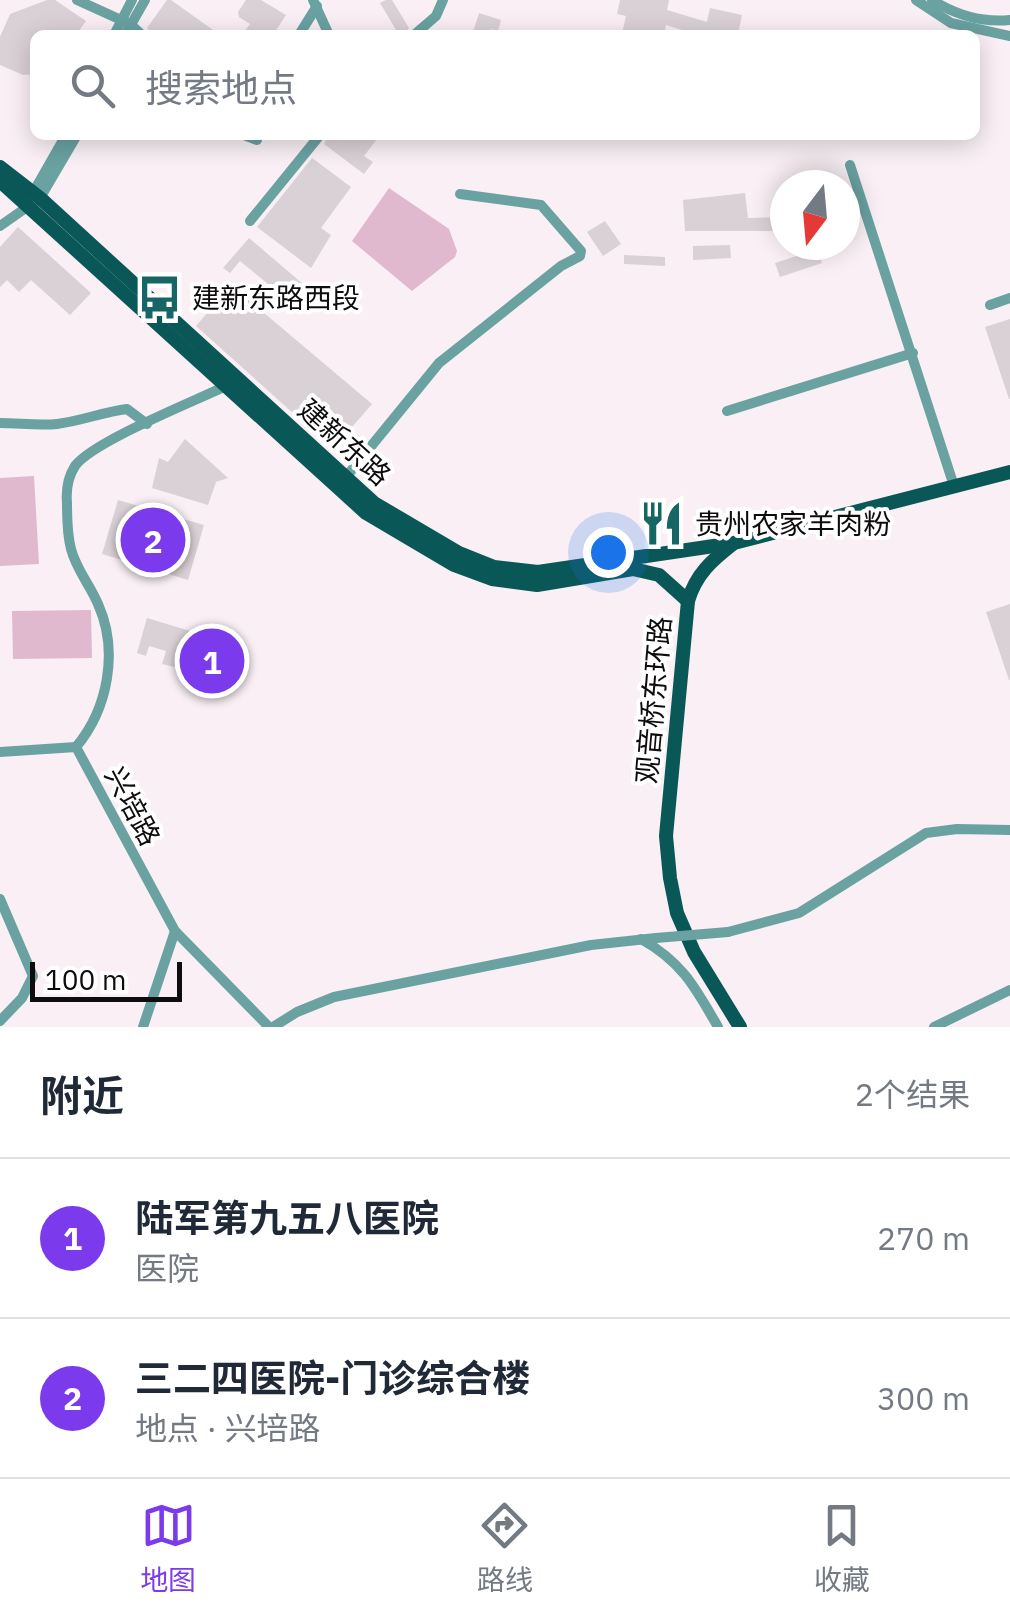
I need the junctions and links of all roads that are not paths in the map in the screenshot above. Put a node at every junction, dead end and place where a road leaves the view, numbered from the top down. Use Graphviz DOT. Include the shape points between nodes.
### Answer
graph roads {
  1 [pos="77,0"];
  2 [pos="132,0"];
  3 [pos="145,0"];
  4 [pos="443,0"];
  5 [pos="916,0"];
  6 [pos="932,0"];
  7 [pos="315,3"];
  8 [pos="1010,20"];
  9 [pos="126,26"];
  10 [pos="302,30"];
  11 [pos="327,30"];
  12 [pos="420,30"];
  13 [pos="1010,36"];
  14 [pos="63,140"];
  15 [pos="74,140"];
  16 [pos="316,140"];
  17 [pos="850,165"];
  18 [pos="0,166"];
  19 [pos="0,181"];
  20 [pos="460,194"];
  21 [pos="33,198"];
  22 [pos="250,222"];
  23 [pos="0,226"];
  24 [pos="1010,298"];
  25 [pos="990,305"];
  26 [pos="913,353"];
  27 [pos="233,383"];
  28 [pos="728,411"];
  29 [pos="0,423"];
  30 [pos="147,424"];
  31 [pos="1010,472"];
  32 [pos="346,477"];
  33 [pos="954,486"];
  34 [pos="734,543"];
  35 [pos="688,601"];
  36 [pos="76,748"];
  37 [pos="0,752"];
  38 [pos="1010,830"];
  39 [pos="0,899"];
  40 [pos="174,931"];
  41 [pos="640,938"];
  42 [pos="1010,990"];
  43 [pos="0,1021"];
  44 [pos="143,1027"];
  45 [pos="271,1027"];
  46 [pos="718,1027"];
  47 [pos="740,1027"];
  48 [pos="934,1027"];
  1 -- 9 [label="street"];
  2 -- 9 [label="street"];
  3 -- 9 [label="street"];
  4 -- 12 [label="street"];
  5 -- 13 [label="street" via="951,23"];
  6 -- 8 [label="street" via="976,19"];
  7 -- 10 [label="street"];
  7 -- 11 [label="street"];
  14 -- 21 [label="street"];
  15 -- 21 [label="street"];
  16 -- 22 [label="street"];
  17 -- 26 [label="street"];
  18 -- 21 [label="main road, 建新东路"];
  19 -- 21 [label="main road, 建新东路"];
  20 -- 32 [label="street" via="541,206 580,256 439,363"];
  21 -- 23 [label="street"];
  21 -- 27 [label="main road, 建新东路"];
  24 -- 25 [label="street"];
  26 -- 28 [label="street"];
  26 -- 33 [label="street"];
  27 -- 30 [label="street, 兴培路"];
  27 -- 32 [label="main road, 建新东路"];
  27 -- 35 [label="main road, 建新东路" via="366,513 454,564 492,579 537,585 647,571 668,580"];
  29 -- 30 [label="street" via="52,424 127,409"];
  30 -- 36 [label="street, 兴培路" via="87,455 66,492 71,550 98,603 109,644 98,713"];
  31 -- 33 [label="main road, 观音桥东环路"];
  32 -- 34 [label="main road, 建新东路" via="374,503 459,553 516,571"];
  33 -- 34 [label="main road, 观音桥东环路"];
  34 -- 35 [label="main road, 观音桥东环路" via="698,575"];
  35 -- 47 [label="main road, 观音桥东环路" via="666,836 670,878 694,952"];
  36 -- 37 [label="street"];
  36 -- 40 [label="street, 兴培路"];
  38 -- 41 [label="street, bridge" via="926,834 799,913 728,932"];
  39 -- 43 [label="street" via="33,976"];
  40 -- 44 [label="street"];
  40 -- 45 [label="street, 兴培路"];
  41 -- 45 [label="street" via="334,997"];
  41 -- 46 [label="street" via="678,964"];
  42 -- 48 [label="street"];
}
